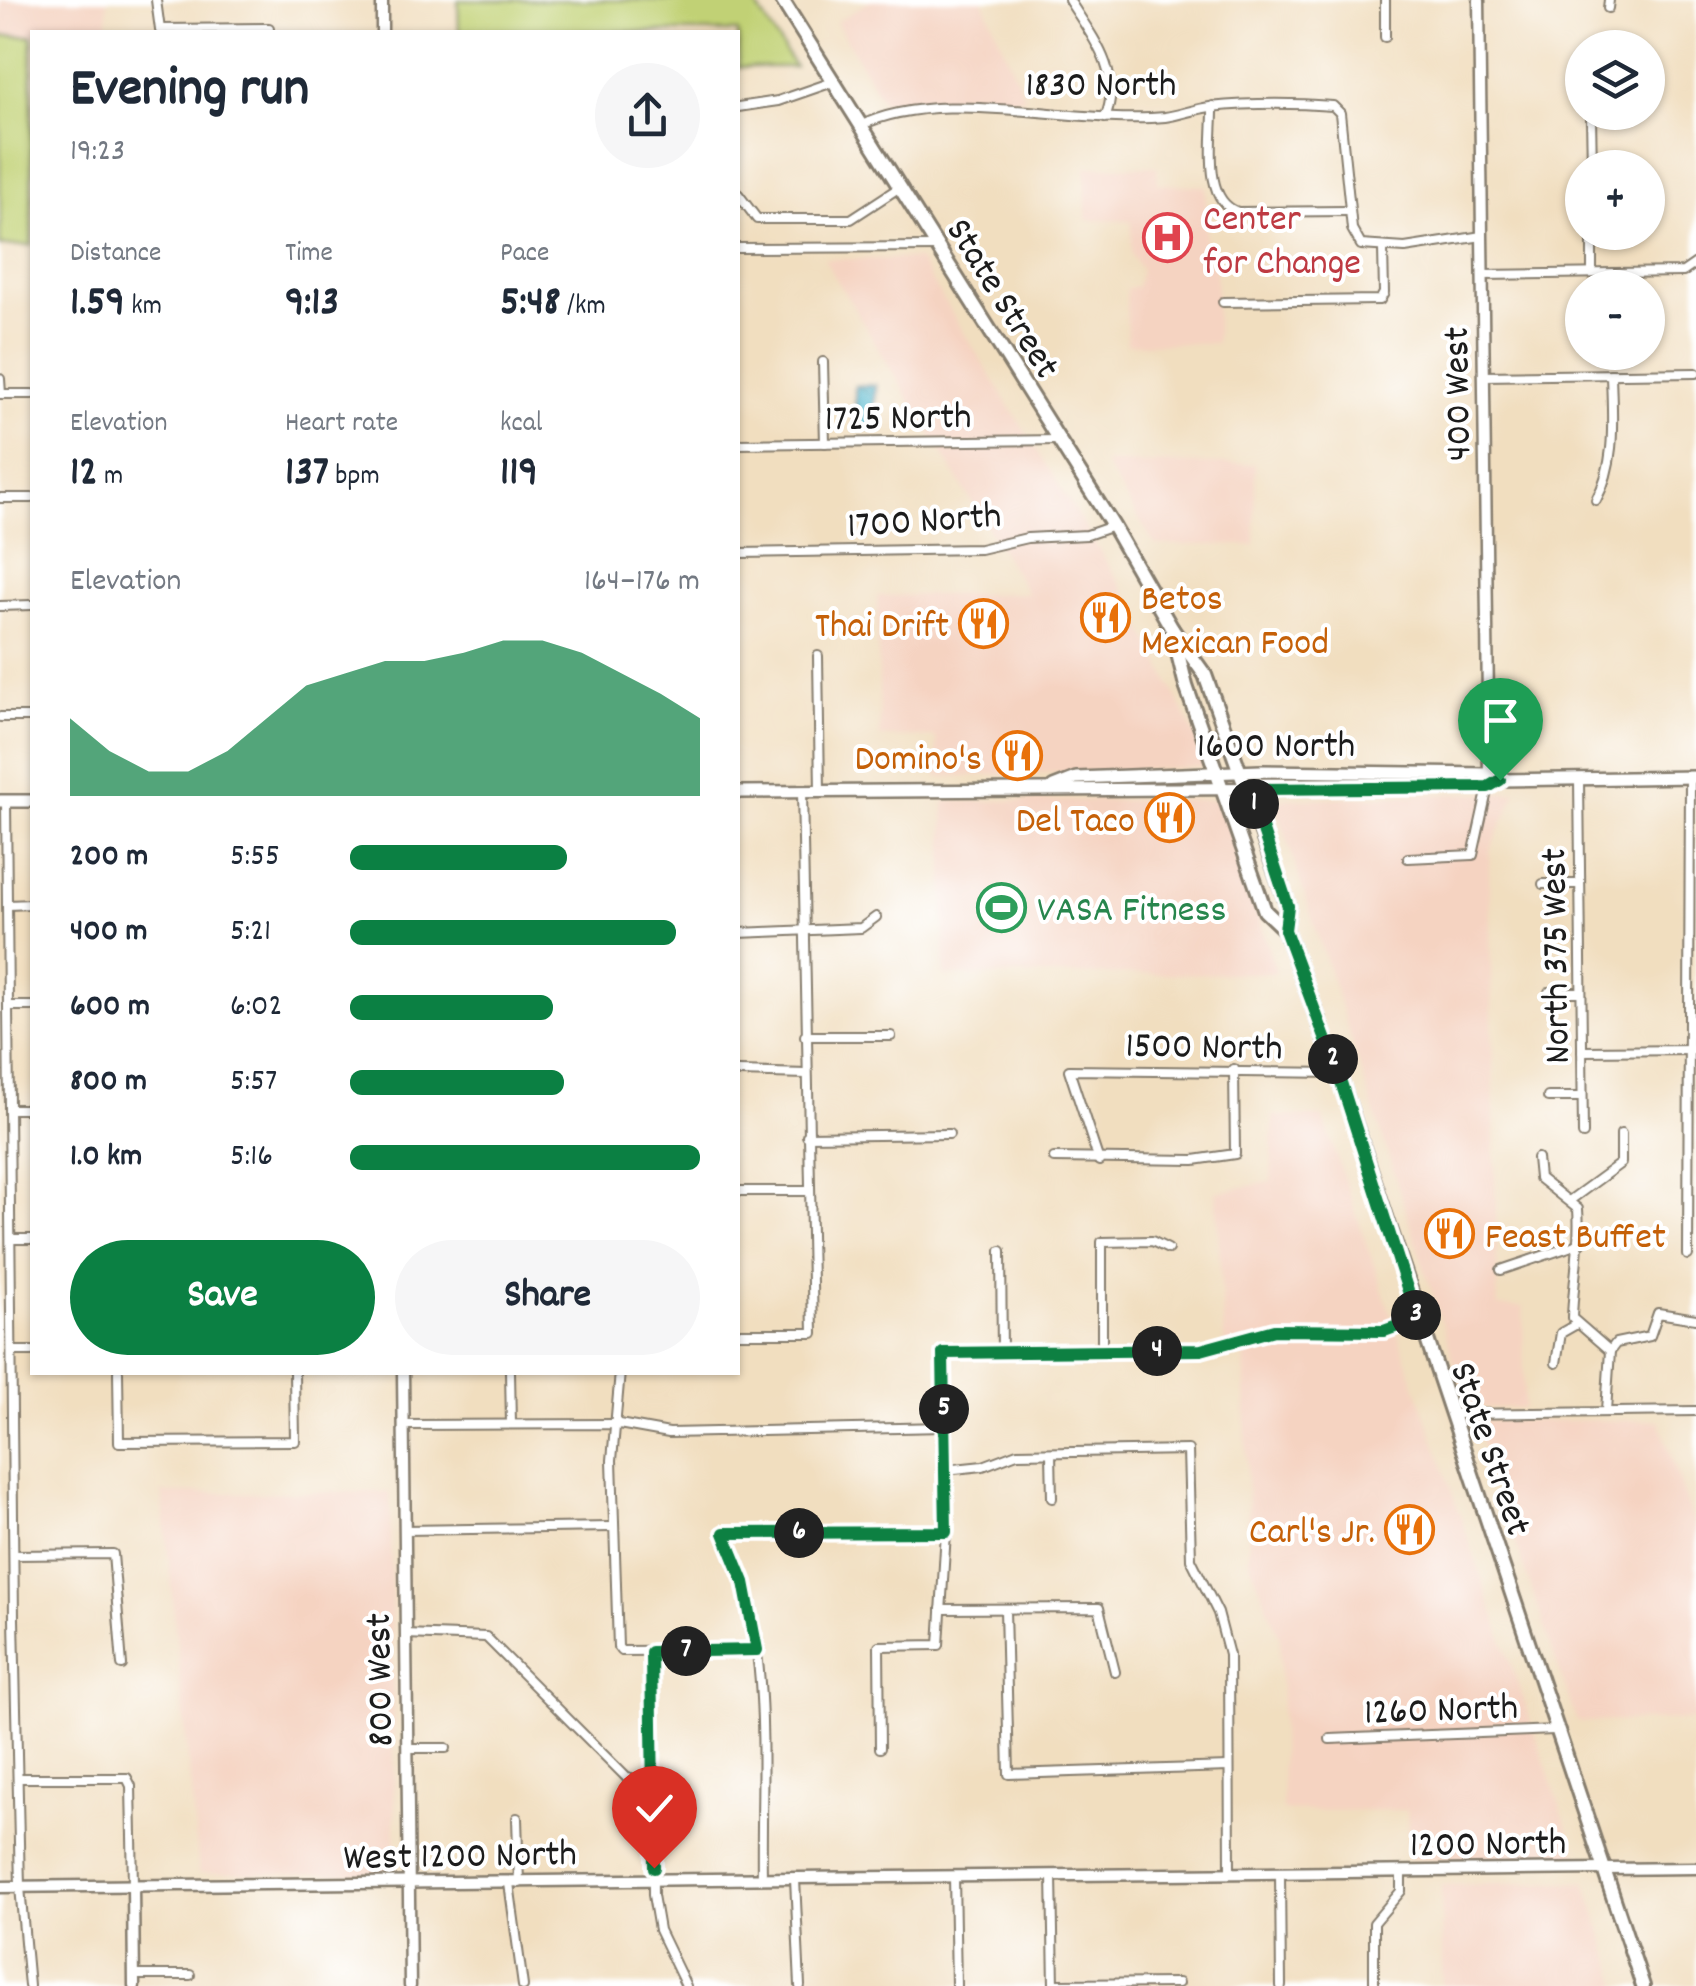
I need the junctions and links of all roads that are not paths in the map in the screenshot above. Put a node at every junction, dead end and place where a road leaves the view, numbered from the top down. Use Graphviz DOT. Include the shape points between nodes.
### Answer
graph roads {
  1 [pos="156,0"];
  2 [pos="382,0"];
  3 [pos="782,0"];
  4 [pos="1082,0"];
  5 [pos="1385,0"];
  6 [pos="1479,0"];
  7 [pos="1070,2"];
  8 [pos="269,28"];
  9 [pos="160,30"];
  10 [pos="196,30"];
  11 [pos="382,30"];
  12 [pos="1385,37"];
  13 [pos="833,82"];
  14 [pos="1213,106"];
  15 [pos="740,107"];
  16 [pos="1106,118"];
  17 [pos="860,126"];
  18 [pos="900,187"];
  19 [pos="740,197"];
  20 [pos="1349,211"];
  21 [pos="1482,236"];
  22 [pos="938,247"];
  23 [pos="740,248"];
  24 [pos="1383,249"];
  25 [pos="1695,265"];
  26 [pos="1665,272"];
  27 [pos="1565,273"];
  28 [pos="1482,275"];
  29 [pos="1223,302"];
  30 [pos="823,362"];
  31 [pos="1696,372"];
  32 [pos="1611,374"];
  33 [pos="1484,376"];
  34 [pos="0,379"];
  35 [pos="0,394"];
  36 [pos="30,394"];
  37 [pos="1059,440"];
  38 [pos="825,443"];
  39 [pos="740,444"];
  40 [pos="0,498"];
  41 [pos="30,498"];
  42 [pos="1596,500"];
  43 [pos="1113,526"];
  44 [pos="740,553"];
  45 [pos="30,605"];
  46 [pos="0,606"];
  47 [pos="1172,629"];
  48 [pos="818,656"];
  49 [pos="0,717"];
  50 [pos="30,717"];
  51 [pos="1218,772"];
  52 [pos="1242,772"];
  53 [pos="1693,777"];
  54 [pos="1579,778"];
  55 [pos="1492,780"];
  56 [pos="1052,787"];
  57 [pos="1224,788"];
  58 [pos="1249,789"];
  59 [pos="740,792"];
  60 [pos="802,792"];
  61 [pos="820,792"];
  62 [pos="30,800"];
  63 [pos="3,801"];
  64 [pos="1408,858"];
  65 [pos="1543,884"];
  66 [pos="1580,884"];
  67 [pos="8,904"];
  68 [pos="30,904"];
  69 [pos="876,917"];
  70 [pos="1285,930"];
  71 [pos="805,932"];
  72 [pos="740,933"];
  73 [pos="1692,942"];
  74 [pos="1549,992"];
  75 [pos="1581,992"];
  76 [pos="9,1006"];
  77 [pos="30,1006"];
  78 [pos="806,1036"];
  79 [pos="891,1036"];
  80 [pos="1691,1050"];
  81 [pos="1582,1051"];
  82 [pos="1234,1069"];
  83 [pos="740,1072"];
  84 [pos="1338,1073"];
  85 [pos="807,1074"];
  86 [pos="1548,1096"];
  87 [pos="1582,1097"];
  88 [pos="10,1109"];
  89 [pos="30,1109"];
  90 [pos="949,1134"];
  91 [pos="1583,1134"];
  92 [pos="1622,1134"];
  93 [pos="807,1136"];
  94 [pos="1054,1158"];
  95 [pos="1537,1158"];
  96 [pos="1099,1161"];
  97 [pos="808,1190"];
  98 [pos="740,1191"];
  99 [pos="1691,1198"];
  100 [pos="1569,1201"];
  101 [pos="10,1239"];
  102 [pos="30,1239"];
  103 [pos="1580,1243"];
  104 [pos="1168,1250"];
  105 [pos="1001,1251"];
  106 [pos="1688,1256"];
  107 [pos="1501,1270"];
  108 [pos="5,1306"];
  109 [pos="1417,1319"];
  110 [pos="1696,1319"];
  111 [pos="1575,1325"];
  112 [pos="740,1334"];
  113 [pos="12,1351"];
  114 [pos="30,1351"];
  115 [pos="1102,1351"];
  116 [pos="1610,1351"];
  117 [pos="1002,1353"];
  118 [pos="1556,1363"];
  119 [pos="118,1375"];
  120 [pos="294,1375"];
  121 [pos="402,1375"];
  122 [pos="510,1375"];
  123 [pos="620,1375"];
  124 [pos="1606,1411"];
  125 [pos="1696,1411"];
  126 [pos="1451,1414"];
  127 [pos="510,1424"];
  128 [pos="619,1424"];
  129 [pos="404,1425"];
  130 [pos="944,1427"];
  131 [pos="1051,1453"];
  132 [pos="945,1470"];
  133 [pos="1052,1498"];
  134 [pos="612,1528"];
  135 [pos="405,1530"];
  136 [pos="946,1532"];
  137 [pos="14,1555"];
  138 [pos="941,1609"];
  139 [pos="1005,1609"];
  140 [pos="14,1618"];
  141 [pos="1,1619"];
  142 [pos="405,1634"];
  143 [pos="757,1650"];
  144 [pos="651,1652"];
  145 [pos="122,1665"];
  146 [pos="1115,1672"];
  147 [pos="1554,1730"];
  148 [pos="1330,1739"];
  149 [pos="408,1748"];
  150 [pos="446,1748"];
  151 [pos="880,1748"];
  152 [pos="1229,1767"];
  153 [pos="18,1778"];
  154 [pos="653,1782"];
  155 [pos="517,1818"];
  156 [pos="1604,1868"];
  157 [pos="1696,1868"];
  158 [pos="1230,1872"];
  159 [pos="1280,1872"];
  160 [pos="1401,1872"];
  161 [pos="1052,1875"];
  162 [pos="954,1876"];
  163 [pos="795,1878"];
  164 [pos="762,1879"];
  165 [pos="653,1881"];
  166 [pos="514,1883"];
  167 [pos="408,1884"];
  168 [pos="133,1886"];
  169 [pos="0,1887"];
  170 [pos="20,1887"];
  171 [pos="190,1975"];
  172 [pos="134,1980"];
  173 [pos="1178,1983"];
  174 [pos="1054,1985"];
  175 [pos="29,1986"];
  176 [pos="410,1986"];
  177 [pos="523,1986"];
  178 [pos="686,1986"];
  179 [pos="800,1986"];
  180 [pos="956,1986"];
  181 [pos="1281,1986"];
  182 [pos="1374,1986"];
  183 [pos="1644,1986"];
  1 -- 9 [label="street"];
  2 -- 11 [label="street"];
  3 -- 13 [label="main road, State Street"];
  4 -- 7 [label="street"];
  5 -- 12 [label="street"];
  6 -- 21 [label="street, 400 West"];
  7 -- 16 [label="street" via="1107,63"];
  8 -- 10 [label="street"];
  13 -- 15 [label="street"];
  13 -- 17 [label="main road, State Street"];
  14 -- 16 [label="street, 1830 North" via="1166,117"];
  14 -- 20 [label="street, 1830 North" via="1326,106 1340,113"];
  14 -- 20 [label="street" via="1215,186 1230,210"];
  16 -- 17 [label="street, 1830 North" via="900,112"];
  17 -- 18 [label="main road, State Street"];
  18 -- 19 [label="street" via="852,218 757,219"];
  18 -- 22 [label="main road, State Street"];
  20 -- 24 [label="street" via="1356,240"];
  21 -- 24 [label="street"];
  21 -- 28 [label="street, 400 West"];
  22 -- 23 [label="street"];
  22 -- 37 [label="main road, State Street"];
  24 -- 29 [label="street" via="1384,293 1375,301"];
  25 -- 26 [label="street"];
  27 -- 28 [label="street"];
  28 -- 33 [label="street, 400 West"];
  30 -- 38 [label="street"];
  31 -- 32 [label="street"];
  32 -- 33 [label="street"];
  32 -- 42 [label="street" via="1610,458"];
  33 -- 55 [label="street, 400 West"];
  34 -- 35 [label="street"];
  35 -- 36 [label="street"];
  37 -- 38 [label="street, 1725 North"];
  37 -- 43 [label="main road, State Street"];
  38 -- 39 [label="street, 1725 North"];
  40 -- 41 [label="street"];
  43 -- 44 [label="street, 1700 North" via="980,549"];
  43 -- 47 [label="main road, State Street"];
  45 -- 46 [label="street"];
  47 -- 51 [label="main road, State Street"];
  47 -- 52 [label="main road, State Street" via="1205,674"];
  48 -- 61 [label="street"];
  49 -- 50 [label="street"];
  51 -- 52 [label="main road, 1600 North"];
  51 -- 56 [label="main road, 1600 North" via="1076,778"];
  51 -- 57 [label="main road, State Street"];
  52 -- 55 [label="main road, 1600 North"];
  52 -- 58 [label="main road, State Street"];
  53 -- 54 [label="main road, 1600 North"];
  53 -- 73 [label="street"];
  54 -- 55 [label="main road, 1600 North"];
  54 -- 66 [label="street, North 375 West"];
  55 -- 58 [label="main road, 1600 North"];
  55 -- 64 [label="street" via="1474,855"];
  56 -- 57 [label="main road, 1600 North" via="1074,793"];
  56 -- 61 [label="main road, 1600 North"];
  57 -- 58 [label="main road, 1600 North"];
  57 -- 70 [label="main road, State Street" via="1265,911"];
  58 -- 70 [label="main road, State Street" via="1288,906"];
  59 -- 60 [label="main road, 1600 North"];
  60 -- 61 [label="main road, 1600 North"];
  60 -- 71 [label="street"];
  62 -- 63 [label="main road"];
  63 -- 67 [label="street"];
  65 -- 66 [label="street"];
  66 -- 75 [label="street, North 375 West"];
  67 -- 68 [label="street"];
  67 -- 76 [label="street"];
  69 -- 71 [label="street" via="861,928"];
  70 -- 84 [label="main road, State Street"];
  71 -- 72 [label="street"];
  71 -- 78 [label="street"];
  73 -- 80 [label="street"];
  74 -- 75 [label="street"];
  75 -- 81 [label="street, North 375 West"];
  76 -- 77 [label="street"];
  76 -- 88 [label="street"];
  78 -- 79 [label="street"];
  78 -- 85 [label="street"];
  80 -- 81 [label="street"];
  80 -- 99 [label="street"];
  81 -- 87 [label="street, North 375 West"];
  82 -- 84 [label="street, 1500 North"];
  82 -- 96 [label="street" via="1235,1154"];
  82 -- 96 [label="street, 1500 North" via="1069,1070"];
  83 -- 85 [label="street"];
  84 -- 109 [label="main road, State Street"];
  85 -- 93 [label="street"];
  86 -- 87 [label="street"];
  87 -- 91 [label="street, North 375 West"];
  88 -- 89 [label="street"];
  88 -- 101 [label="street"];
  90 -- 93 [label="street"];
  92 -- 100 [label="street" via="1622,1163"];
  93 -- 97 [label="street"];
  94 -- 96 [label="street"];
  95 -- 100 [label="street" via="1540,1178"];
  97 -- 98 [label="street"];
  97 -- 112 [label="street" via="812,1333"];
  99 -- 106 [label="street"];
  100 -- 103 [label="street" via="1578,1208"];
  101 -- 102 [label="street"];
  101 -- 108 [label="street"];
  103 -- 107 [label="street"];
  103 -- 111 [label="street" via="1572,1281"];
  104 -- 115 [label="street" via="1152,1241 1102,1242"];
  105 -- 117 [label="street"];
  108 -- 113 [label="street"];
  109 -- 115 [label="street" via="1384,1331 1274,1330 1201,1350"];
  109 -- 126 [label="main road, State Street"];
  110 -- 116 [label="street" via="1658,1313 1650,1336 1616,1342"];
  111 -- 116 [label="street"];
  111 -- 118 [label="street" via="1561,1333"];
  113 -- 114 [label="street"];
  113 -- 137 [label="street"];
  115 -- 117 [label="street"];
  116 -- 124 [label="street"];
  117 -- 130 [label="street" via="943,1353"];
  119 -- 120 [label="street" via="119,1442 295,1440"];
  121 -- 129 [label="street, 800 West"];
  122 -- 127 [label="street"];
  123 -- 128 [label="street"];
  124 -- 125 [label="street"];
  124 -- 126 [label="street"];
  126 -- 147 [label="main road, State Street"];
  127 -- 128 [label="street"];
  127 -- 129 [label="street"];
  128 -- 130 [label="street" via="669,1432"];
  128 -- 134 [label="street"];
  129 -- 135 [label="street, 800 West"];
  130 -- 132 [label="street"];
  131 -- 132 [label="street" via="1017,1453"];
  131 -- 133 [label="street"];
  131 -- 152 [label="street" via="1188,1450 1191,1558 1227,1640"];
  132 -- 136 [label="street"];
  134 -- 135 [label="street"];
  134 -- 144 [label="street" via="615,1638 622,1651"];
  135 -- 142 [label="street, 800 West"];
  136 -- 138 [label="street"];
  136 -- 143 [label="street" via="724,1533 744,1582"];
  137 -- 140 [label="street"];
  137 -- 145 [label="street" via="113,1554"];
  138 -- 139 [label="street"];
  138 -- 151 [label="street" via="939,1644 879,1646"];
  139 -- 146 [label="street" via="1099,1608"];
  139 -- 152 [label="street" via="1009,1774"];
  140 -- 141 [label="street"];
  140 -- 153 [label="street"];
  142 -- 149 [label="street, 800 West"];
  142 -- 154 [label="street" via="486,1637 627,1778"];
  143 -- 144 [label="street"];
  143 -- 164 [label="street"];
  144 -- 154 [label="street"];
  147 -- 148 [label="street, 1260 North"];
  147 -- 156 [label="main road, State Street"];
  149 -- 150 [label="street"];
  149 -- 167 [label="street, 800 West"];
  152 -- 158 [label="street"];
  153 -- 168 [label="street" via="128,1778"];
  153 -- 170 [label="street"];
  154 -- 165 [label="street"];
  155 -- 166 [label="street"];
  156 -- 157 [label="street, 1200 North"];
  156 -- 160 [label="street, 1200 North"];
  156 -- 183 [label="main road, State Street"];
  158 -- 159 [label="street, West 1200 North"];
  158 -- 161 [label="street, West 1200 North"];
  159 -- 160 [label="street, 1200 North"];
  159 -- 181 [label="street"];
  160 -- 182 [label="street" via="1400,1891 1374,1923"];
  161 -- 162 [label="street, West 1200 North"];
  161 -- 174 [label="street"];
  162 -- 163 [label="street, West 1200 North"];
  162 -- 180 [label="street"];
  163 -- 164 [label="street, West 1200 North"];
  163 -- 179 [label="street"];
  164 -- 165 [label="street, West 1200 North"];
  165 -- 166 [label="street, West 1200 North"];
  165 -- 178 [label="street" via="655,1916"];
  166 -- 167 [label="street, West 1200 North"];
  166 -- 177 [label="street"];
  167 -- 168 [label="street, West 1200 North"];
  167 -- 176 [label="street, 800 West"];
  168 -- 170 [label="street, West 1200 North"];
  168 -- 172 [label="street"];
  169 -- 170 [label="street, West 1200 North"];
  170 -- 175 [label="street"];
  171 -- 172 [label="street"];
  173 -- 174 [label="street"];
}
